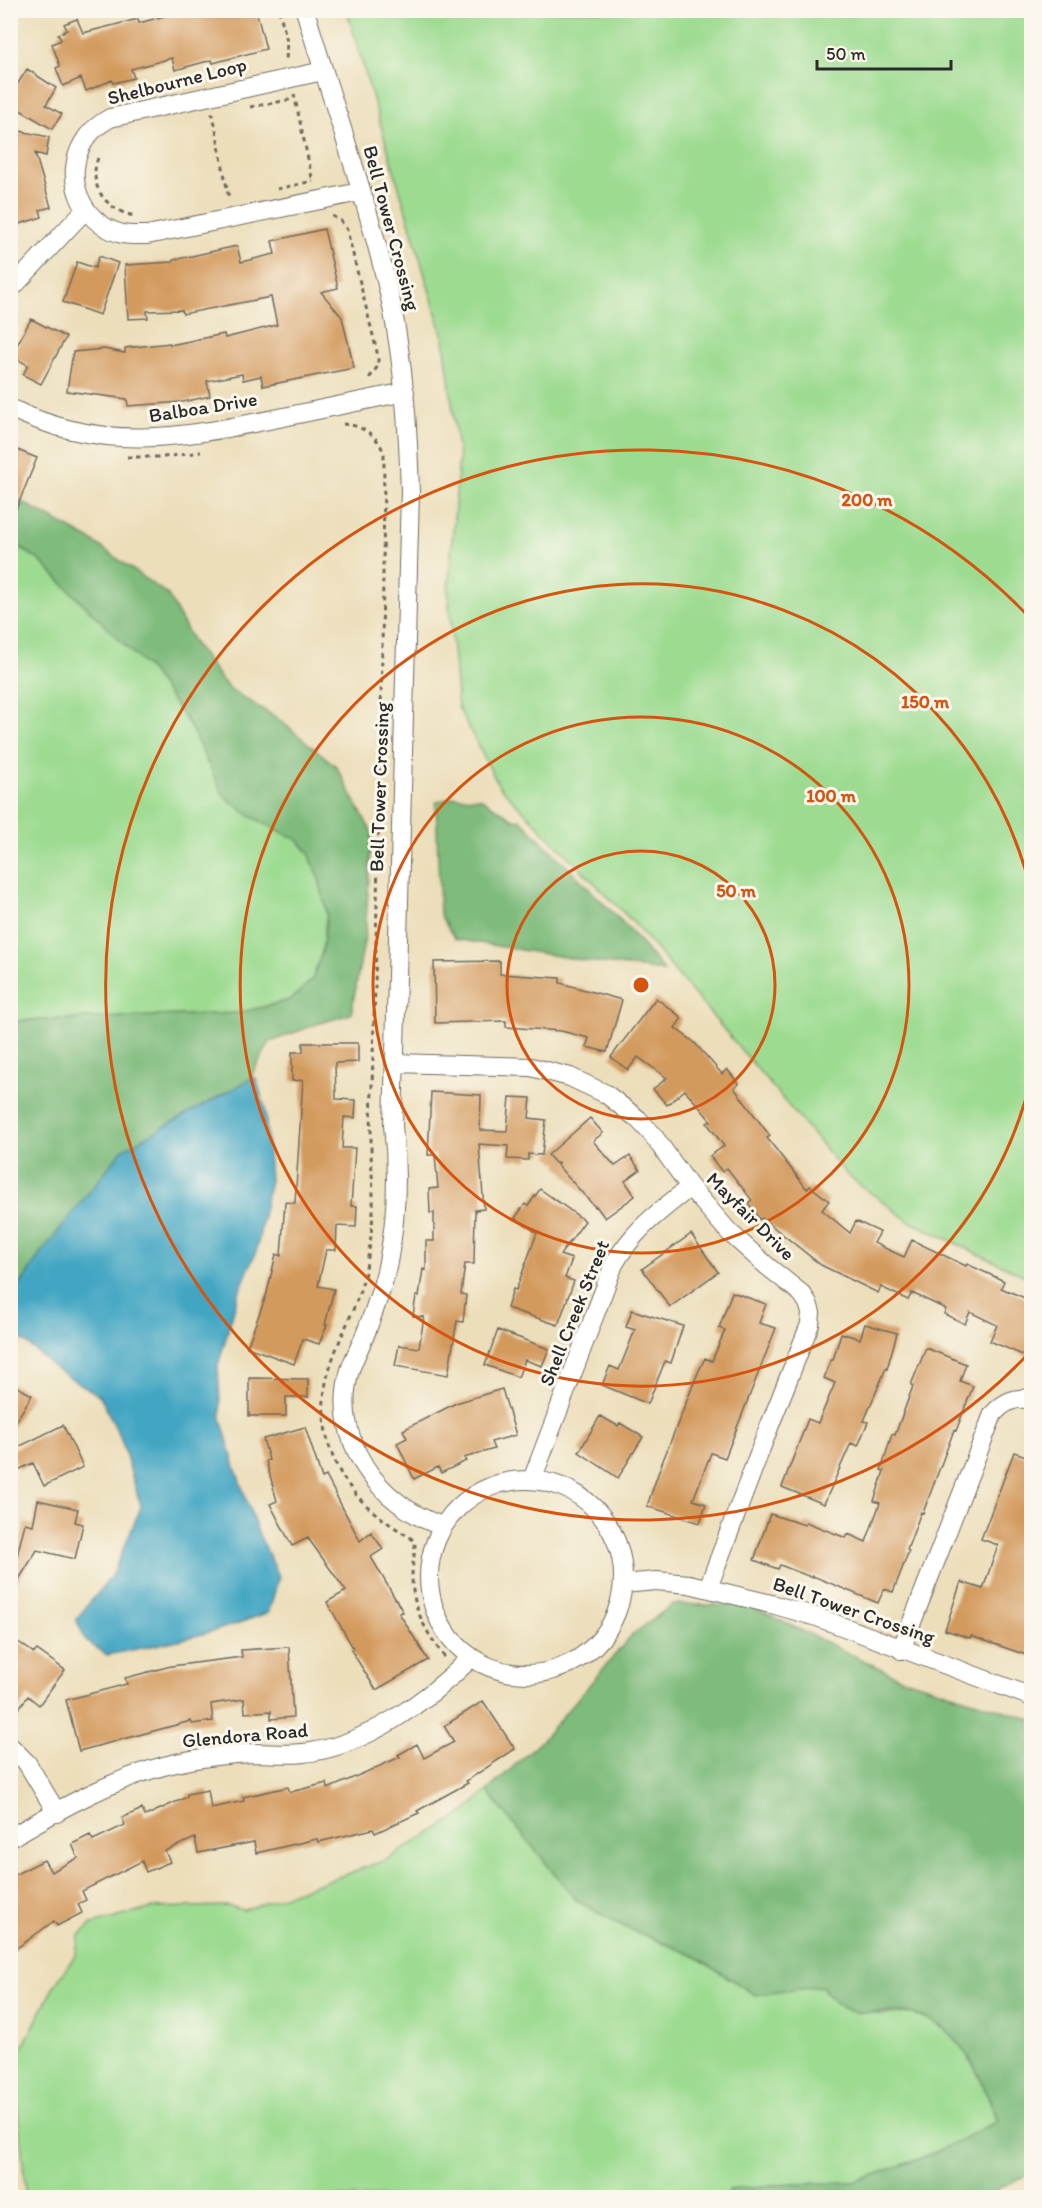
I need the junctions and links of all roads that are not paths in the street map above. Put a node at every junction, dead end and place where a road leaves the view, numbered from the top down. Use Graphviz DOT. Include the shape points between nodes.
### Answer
graph roads {
  1 [pos="305,10"];
  2 [pos="323,70"];
  3 [pos="360,192"];
  4 [pos="86,209"];
  5 [pos="10,290"];
  6 [pos="405,392"];
  7 [pos="10,408"];
  8 [pos="394,1063"];
  9 [pos="690,1187"];
  10 [pos="1032,1400"];
  11 [pos="532,1480"];
  12 [pos="442,1526"];
  13 [pos="623,1584"];
  14 [pos="708,1588"];
  15 [pos="901,1650"];
  16 [pos="471,1658"];
  17 [pos="1032,1696"];
  18 [pos="10,1746"];
  19 [pos="57,1813"];
  20 [pos="10,1838"];
  1 -- 2 [label="street, Bell Tower Crossing"];
  2 -- 3 [label="street, Bell Tower Crossing"];
  2 -- 4 [label="street, Shelbourne Loop" via="110,118 87,136 75,163 75,183"];
  3 -- 4 [label="street, Shelbourne Loop" via="147,235 117,233"];
  3 -- 6 [label="street, Bell Tower Crossing" via="391,305"];
  4 -- 5 [label="street"];
  6 -- 7 [label="street, Balboa Drive" via="155,439 88,434 45,423"];
  6 -- 8 [label="street, Bell Tower Crossing" via="410,492"];
  8 -- 9 [label="street, Mayfair Drive" via="531,1067 589,1084 638,1119"];
  8 -- 12 [label="street, Bell Tower Crossing" via="396,1194 392,1239 383,1284 351,1369 346,1412 353,1443 375,1482 411,1512"];
  9 -- 11 [label="street, Shell Creek Street" via="643,1225 614,1264"];
  9 -- 14 [label="street, Mayfair Drive" via="729,1232 802,1294 811,1313"];
  10 -- 15 [label="street" via="1009,1401 993,1414"];
  11 -- 12 [label="street" via="507,1481 477,1493"];
  11 -- 13 [label="street" via="569,1489 595,1507 619,1547"];
  12 -- 16 [label="street" via="429,1573 433,1606 446,1633"];
  13 -- 14 [label="street, Bell Tower Crossing" via="656,1581"];
  13 -- 16 [label="street" via="618,1609 603,1636 568,1665 524,1675 494,1669"];
  14 -- 15 [label="street, Bell Tower Crossing" via="817,1617"];
  15 -- 17 [label="street, Bell Tower Crossing"];
  16 -- 19 [label="street, Glendora Road" via="397,1716 338,1747 303,1753 228,1754 150,1769"];
  18 -- 19 [label="street" via="27,1762"];
  19 -- 20 [label="street, Glendora Road"];
}
